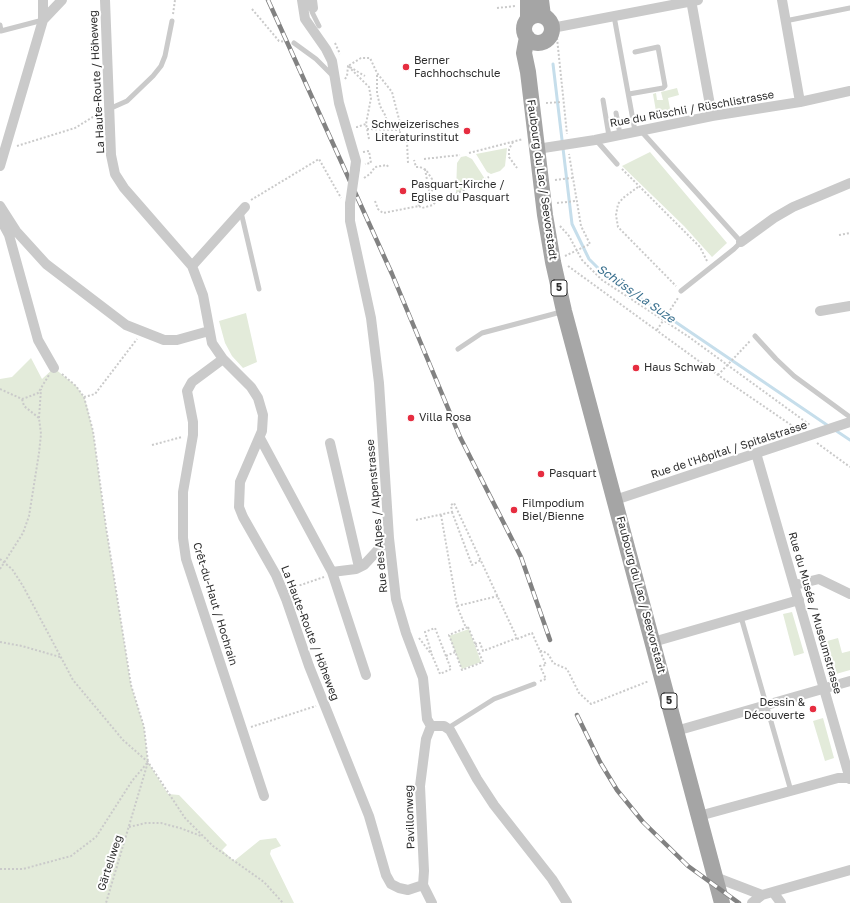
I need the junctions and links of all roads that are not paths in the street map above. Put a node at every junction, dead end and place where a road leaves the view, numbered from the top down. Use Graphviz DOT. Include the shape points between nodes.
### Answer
graph roads {
  1 [pos="43,0"];
  2 [pos="62,0"];
  3 [pos="105,0"];
  4 [pos="302,0"];
  5 [pos="693,0"];
  6 [pos="782,0"];
  7 [pos="312,4"];
  8 [pos="850,8"];
  9 [pos="536,11"];
  10 [pos="614,16"];
  11 [pos="43,20"];
  12 [pos="172,21"];
  13 [pos="785,21"];
  14 [pos="319,26"];
  15 [pos="0,29"];
  16 [pos="533,40"];
  17 [pos="294,43"];
  18 [pos="635,52"];
  19 [pos="335,78"];
  20 [pos="850,91"];
  21 [pos="629,94"];
  22 [pos="603,100"];
  23 [pos="800,102"];
  24 [pos="109,109"];
  25 [pos="616,113"];
  26 [pos="712,116"];
  27 [pos="637,130"];
  28 [pos="620,134"];
  29 [pos="609,136"];
  30 [pos="595,140"];
  31 [pos="532,143"];
  32 [pos="617,164"];
  33 [pos="0,166"];
  34 [pos="850,183"];
  35 [pos="0,207"];
  36 [pos="243,209"];
  37 [pos="0,211"];
  38 [pos="0,218"];
  39 [pos="741,242"];
  40 [pos="192,266"];
  41 [pos="259,289"];
  42 [pos="681,291"];
  43 [pos="850,306"];
  44 [pos="564,311"];
  45 [pos="820,311"];
  46 [pos="209,331"];
  47 [pos="755,336"];
  48 [pos="458,349"];
  49 [pos="223,360"];
  50 [pos="54,368"];
  51 [pos="848,421"];
  52 [pos="260,438"];
  53 [pos="330,443"];
  54 [pos="756,453"];
  55 [pos="615,500"];
  56 [pos="389,538"];
  57 [pos="359,567"];
  58 [pos="332,572"];
  59 [pos="795,585"];
  60 [pos="850,594"];
  61 [pos="799,600"];
  62 [pos="741,617"];
  63 [pos="653,642"];
  64 [pos="366,676"];
  65 [pos="850,681"];
  66 [pos="534,684"];
  67 [pos="823,688"];
  68 [pos="766,704"];
  69 [pos="431,726"];
  70 [pos="448,728"];
  71 [pos="676,731"];
  72 [pos="850,778"];
  73 [pos="791,791"];
  74 [pos="264,796"];
  75 [pos="698,816"];
  76 [pos="850,870"];
  77 [pos="715,877"];
  78 [pos="423,885"];
  79 [pos="773,892"];
  80 [pos="762,895"];
  81 [pos="432,903"];
  82 [pos="567,903"];
  83 [pos="722,903"];
  84 [pos="752,903"];
  85 [pos="781,903"];
  1 -- 11 [label="street"];
  2 -- 11 [label="street"];
  3 -- 24 [label="street, La Haute-Route / Höheweg"];
  4 -- 19 [label="street, Rue des Alpes / Alpenstrasse" via="305,19 329,54"];
  5 -- 10 [label="street"];
  5 -- 26 [label="street"];
  6 -- 13 [label="street"];
  7 -- 14 [label="lane" via="312,12"];
  8 -- 13 [label="lane"];
  9 -- 10 [label="street"];
  9 -- 16 [label="main road, 5" via="524,29"];
  9 -- 16 [label="main road" via="550,36"];
  10 -- 21 [label="lane" via="624,54"];
  11 -- 15 [label="lane"];
  11 -- 33 [label="street"];
  12 -- 24 [label="lane" via="161,66 128,101"];
  13 -- 23 [label="street"];
  16 -- 31 [label="main road, Faubourg du Lac / Seevorstadt / 5" via="524,53 528,72"];
  17 -- 19 [label="lane" via="316,59"];
  18 -- 21 [label="lane" via="658,47 665,86"];
  19 -- 56 [label="street, Rue des Alpes / Alpenstrasse, bridge" via="339,103 356,161 360,166 350,204 350,221 371,318 379,383"];
  20 -- 23 [label="street, Rue du Rüschli / Rüschlistrasse"];
  21 -- 27 [label="lane"];
  22 -- 29 [label="lane"];
  23 -- 26 [label="street, Rue du Rüschli / Rüschlistrasse"];
  24 -- 40 [label="street, La Haute-Route / Höheweg" via="111,155 118,179"];
  25 -- 28 [label="lane"];
  26 -- 27 [label="street, Rue du Rüschli / Rüschlistrasse"];
  27 -- 28 [label="street, Rue du Rüschli / Rüschlistrasse"];
  27 -- 39 [label="lane"];
  28 -- 29 [label="street, Rue du Rüschli / Rüschlistrasse"];
  29 -- 30 [label="street, Rue du Rüschli / Rüschlistrasse"];
  30 -- 31 [label="street, Rue du Rüschli / Rüschlistrasse" via="556,146"];
  30 -- 32 [label="lane"];
  31 -- 44 [label="main road, Faubourg du Lac / Seevorstadt / 5" via="548,240"];
  34 -- 39 [label="street" via="793,207"];
  35 -- 37 [label="street"];
  35 -- 46 [label="street" via="16,231 46,264 126,325 164,340 177,340"];
  36 -- 40 [label="street"];
  36 -- 41 [label="lane"];
  38 -- 50 [label="street" via="9,235 38,340"];
  39 -- 42 [label="lane"];
  40 -- 46 [label="street, La Haute-Route / Höheweg" via="207,312"];
  43 -- 45 [label="street"];
  44 -- 48 [label="lane" via="482,333"];
  44 -- 55 [label="main road, Faubourg du Lac / Seevorstadt / 5"];
  46 -- 49 [label="street, La Haute-Route / Höheweg" via="212,343"];
  47 -- 51 [label="lane" via="794,376"];
  49 -- 52 [label="street, La Haute-Route / Höheweg" via="251,386 258,398 263,415"];
  49 -- 74 [label="street, Crêt-du-Haut / Hochrain" via="189,386 187,397 193,422 193,435 183,492 183,538 186,559"];
  51 -- 54 [label="street, Rue de l'Hôpital / Spitalstrasse"];
  52 -- 58 [label="street"];
  52 -- 78 [label="street, La Haute-Route / Höheweg" via="240,482 239,507 283,592 369,816 388,880 404,890"];
  53 -- 57 [label="street"];
  54 -- 55 [label="street, Rue de l'Hôpital / Spitalstrasse"];
  54 -- 59 [label="street, Rue du Musée / Museumstrasse"];
  55 -- 63 [label="main road, Faubourg du Lac / Seevorstadt / 5"];
  56 -- 57 [label="street"];
  56 -- 69 [label="street, Rue des Alpes / Alpenstrasse" via="396,598 423,678 427,719"];
  57 -- 58 [label="street"];
  58 -- 64 [label="street"];
  59 -- 60 [label="street" via="819,579"];
  59 -- 61 [label="street, Rue du Musée / Museumstrasse"];
  61 -- 62 [label="street"];
  61 -- 67 [label="street, Rue du Musée / Museumstrasse"];
  62 -- 63 [label="street"];
  62 -- 68 [label="lane"];
  63 -- 71 [label="main road, Faubourg du Lac / Seevorstadt / 5"];
  65 -- 67 [label="street"];
  66 -- 70 [label="lane" via="494,699"];
  67 -- 68 [label="street"];
  67 -- 72 [label="street, Rue du Musée / Museumstrasse"];
  68 -- 71 [label="street"];
  68 -- 73 [label="lane"];
  69 -- 70 [label="street"];
  69 -- 78 [label="street, Pavillonweg" via="426,739 420,786"];
  70 -- 82 [label="street" via="490,799 552,879"];
  71 -- 75 [label="main road, Faubourg du Lac / Seevorstadt / 5"];
  72 -- 73 [label="street" via="838,778"];
  73 -- 75 [label="street"];
  75 -- 77 [label="main road, Faubourg du Lac / Seevorstadt / 5"];
  76 -- 79 [label="street"];
  77 -- 80 [label="street"];
  77 -- 83 [label="main road, Faubourg du Lac / Seevorstadt / 5"];
  78 -- 81 [label="street"];
  79 -- 80 [label="street"];
  79 -- 85 [label="street"];
  80 -- 84 [label="street"];
}
